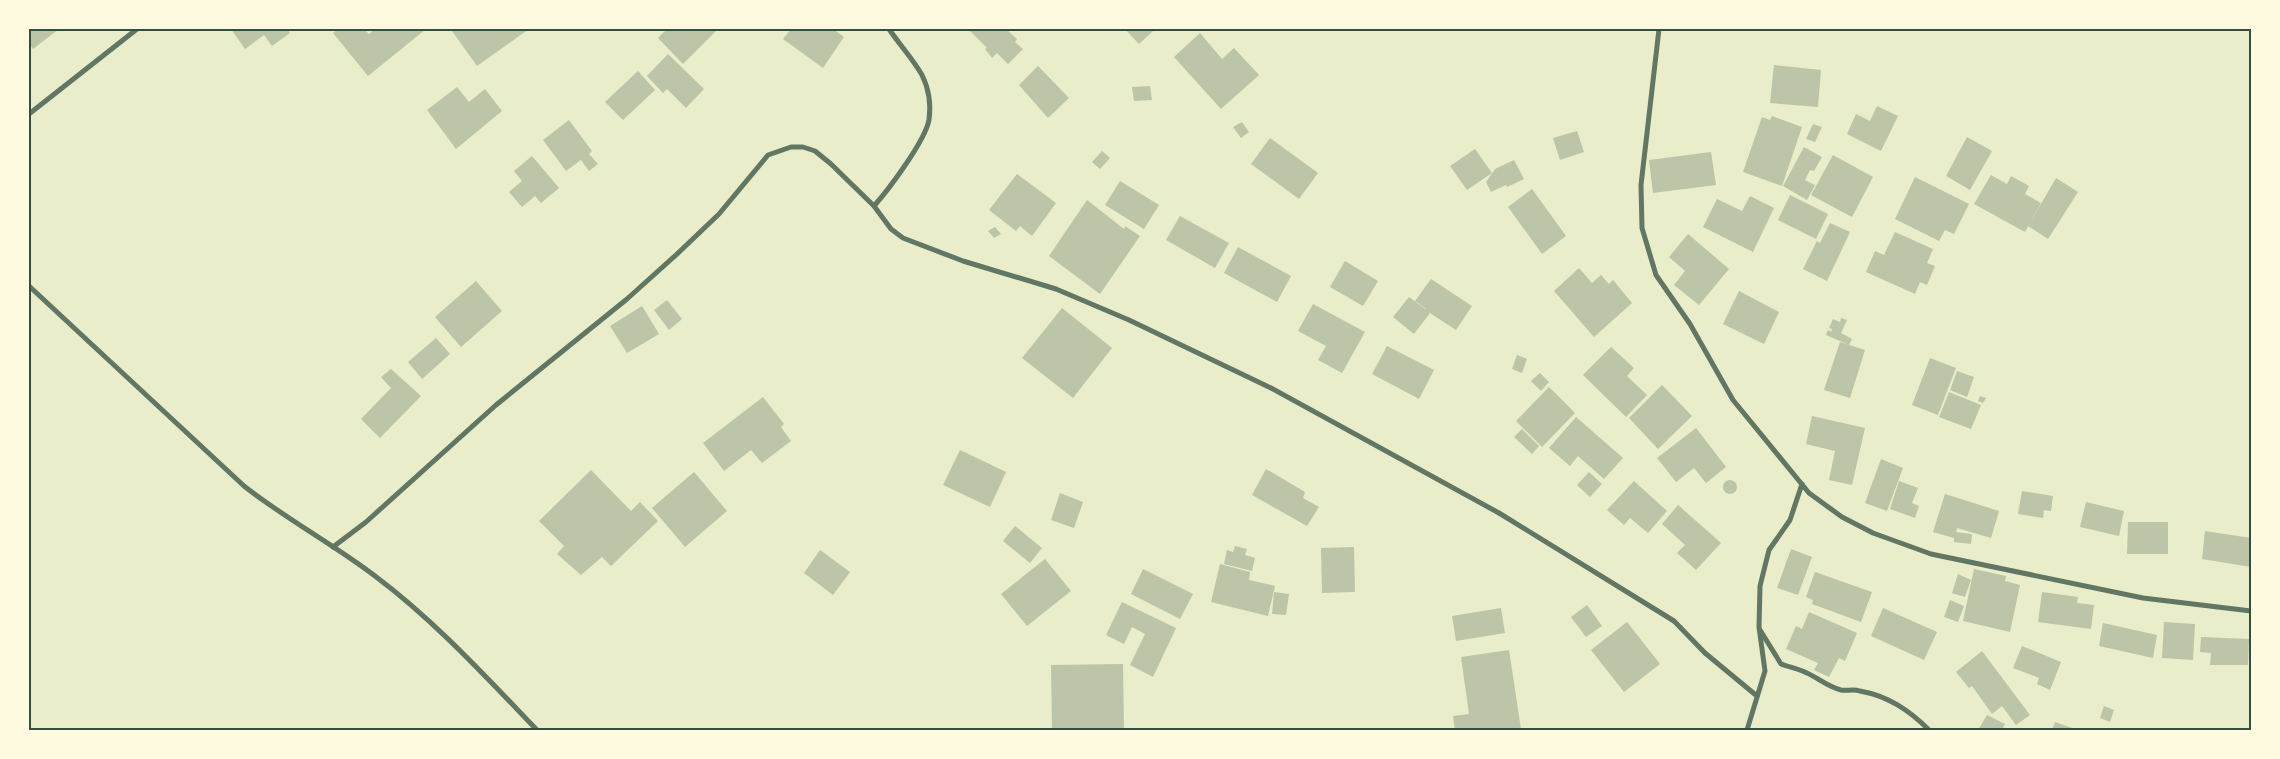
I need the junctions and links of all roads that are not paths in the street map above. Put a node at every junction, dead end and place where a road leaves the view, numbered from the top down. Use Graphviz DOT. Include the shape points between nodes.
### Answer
graph roads {
  1 [pos="137,29"];
  2 [pos="888,29"];
  3 [pos="1659,29"];
  4 [pos="29,114"];
  5 [pos="874,206"];
  6 [pos="29,286"];
  7 [pos="1802,484"];
  8 [pos="333,547"];
  9 [pos="2251,611"];
  10 [pos="1759,627"];
  11 [pos="1757,696"];
  12 [pos="537,730"];
  13 [pos="1746,730"];
  14 [pos="1929,730"];
  1 -- 4 [label="street"];
  2 -- 5 [label="street" via="922,76 930,99 928,122 890,188"];
  3 -- 7 [label="street" via="1641,185 1642,228 1656,274 1690,324 1733,400"];
  5 -- 8 [label="street" via="815,151 791,147 768,155 719,214 676,255"];
  5 -- 11 [label="street" via="891,229 903,238 962,261 1056,289 1129,320 1271,388 1463,492 1674,621 1705,653"];
  6 -- 8 [label="street" via="244,486"];
  7 -- 9 [label="street" via="1842,517 1873,533 1931,554 2144,598"];
  7 -- 10 [label="street" via="1790,520 1769,550 1760,586"];
  8 -- 12 [label="street" via="375,576 441,631"];
  10 -- 11 [label="street" via="1765,671"];
  10 -- 14 [label="street" via="1781,664 1842,690 1873,693 1893,702"];
  11 -- 13 [label="street"];
}
